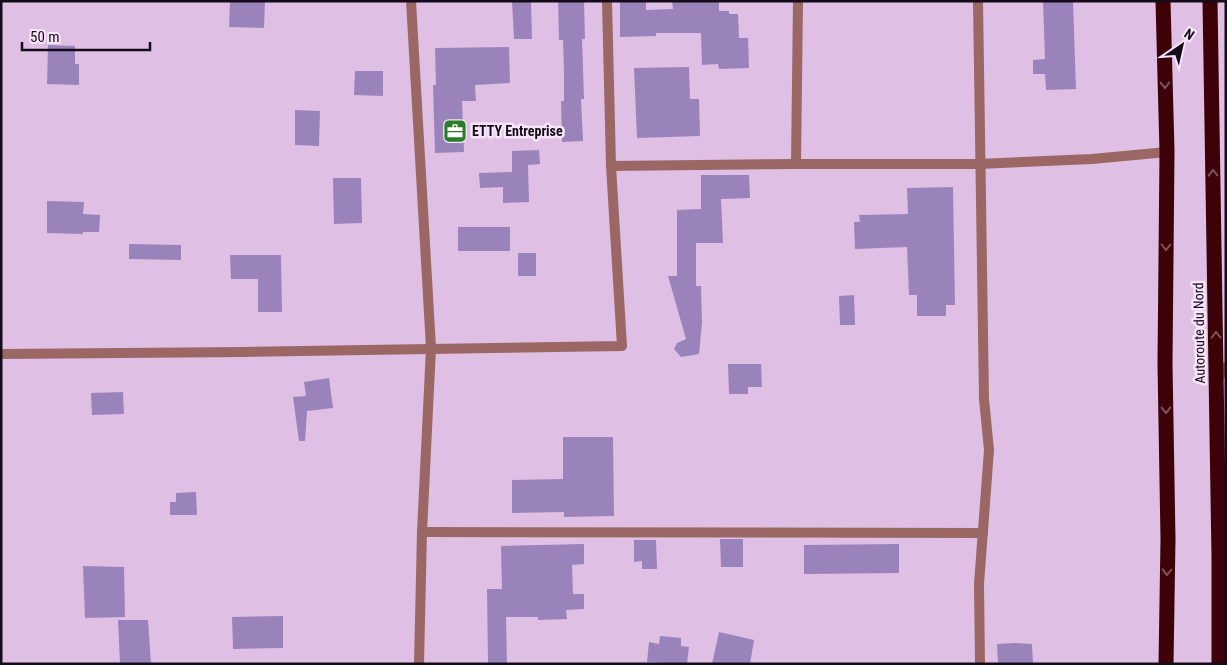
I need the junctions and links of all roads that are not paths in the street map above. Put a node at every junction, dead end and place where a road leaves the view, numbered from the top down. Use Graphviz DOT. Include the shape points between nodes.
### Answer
graph roads {
  1 [pos="411,1"];
  2 [pos="607,1"];
  3 [pos="798,1"];
  4 [pos="978,1"];
  5 [pos="1164,1"];
  6 [pos="1210,1"];
  7 [pos="1167,152"];
  8 [pos="796,164"];
  9 [pos="979,164"];
  10 [pos="611,166"];
  11 [pos="431,348"];
  12 [pos="1,354"];
  13 [pos="1226,366"];
  14 [pos="1216,382"];
  15 [pos="422,532"];
  16 [pos="983,533"];
  17 [pos="1223,556"];
  18 [pos="419,664"];
  19 [pos="980,664"];
  20 [pos="1166,664"];
  21 [pos="1219,664"];
  1 -- 11 [label="street"];
  2 -- 10 [label="street"];
  3 -- 8 [label="street"];
  4 -- 9 [label="street"];
  5 -- 7 [label="highway, one-way"];
  14 -- 6 [label="highway, Autoroute du Nord, one-way"];
  7 -- 9 [label="street"];
  7 -- 20 [label="highway, one-way"];
  8 -- 9 [label="street"];
  8 -- 10 [label="street"];
  9 -- 16 [label="street" via="984,399 989,450"];
  10 -- 11 [label="street" via="622,346"];
  11 -- 12 [label="street"];
  11 -- 15 [label="street"];
  13 -- 14 [label="lane"];
  14 -- 17 [label="highway, Autoroute du Nord"];
  15 -- 16 [label="street"];
  15 -- 18 [label="street"];
  16 -- 19 [label="street" via="979,584"];
  17 -- 21 [label="highway, Autoroute du Nord"];
}
